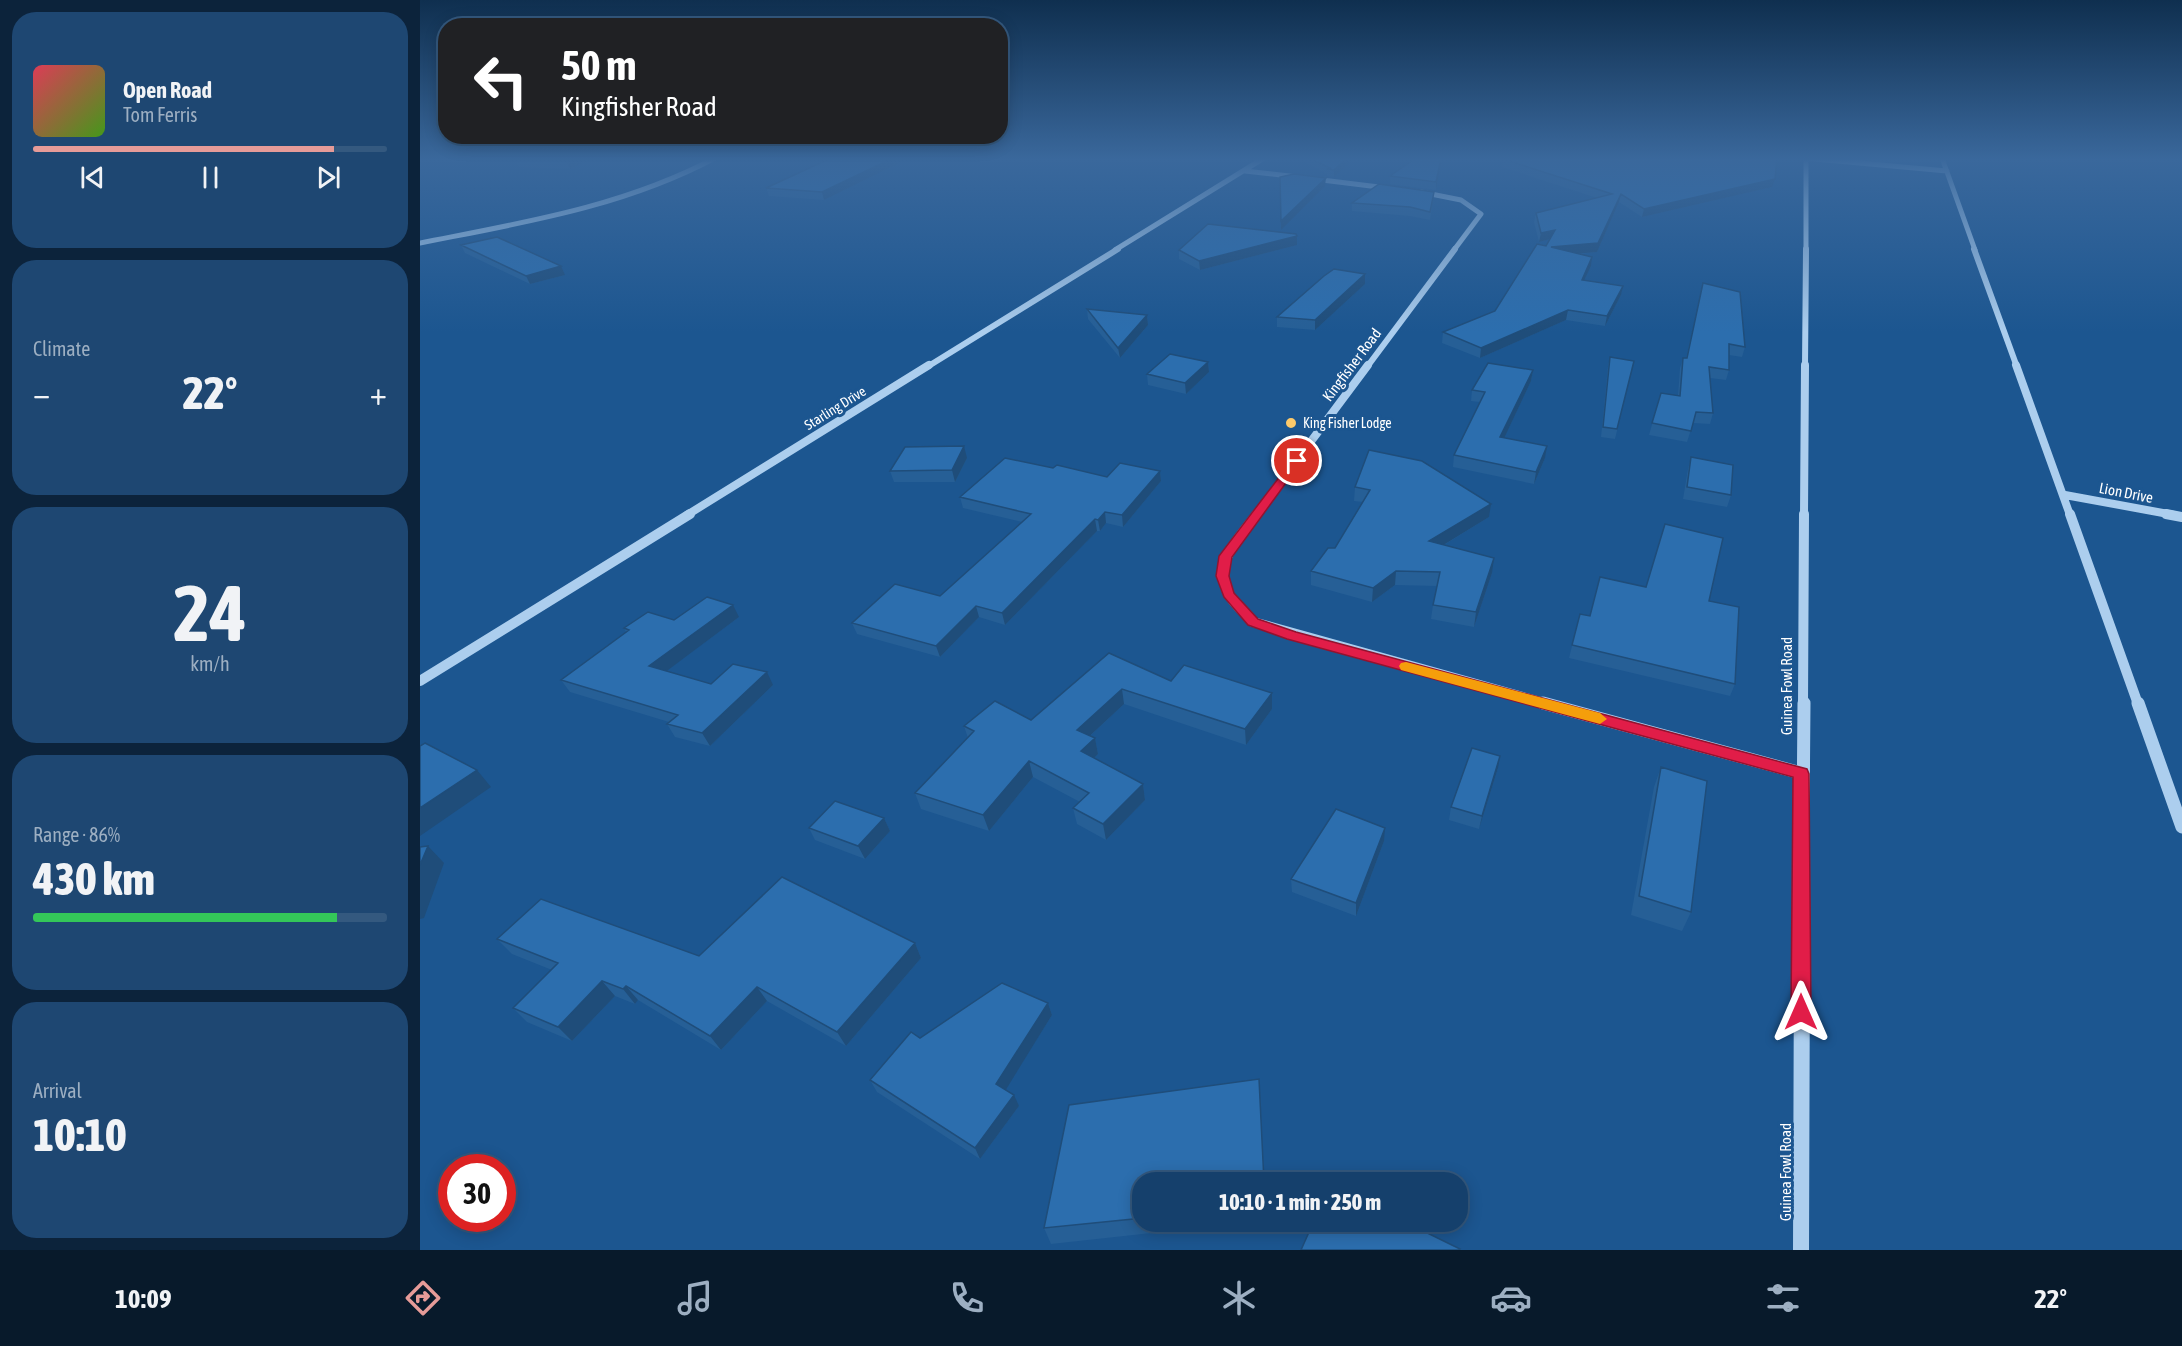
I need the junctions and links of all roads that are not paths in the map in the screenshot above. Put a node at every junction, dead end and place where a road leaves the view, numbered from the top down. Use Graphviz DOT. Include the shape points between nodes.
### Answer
graph roads {
  1 [pos="548,216"];
  2 [pos="1172,216"];
  3 [pos="1479,216"];
  4 [pos="1805,216"];
  5 [pos="1964,216"];
  6 [pos="420,243"];
  7 [pos="2065,495"];
  8 [pos="2182,518"];
  9 [pos="420,681"];
  10 [pos="1801,774"];
  11 [pos="2182,827"];
  12 [pos="1801,1250"];
  1 -- 6 [label="street"];
  2 -- 9 [label="street, Starling Drive"];
  3 -- 10 [label="street, Kingfisher Road" via="1226,556 1223,576 1228,594 1253,622 1292,635"];
  4 -- 10 [label="street, Guinea Fowl Road"];
  5 -- 7 [label="street"];
  7 -- 8 [label="street, Lion Drive"];
  7 -- 11 [label="street"];
  10 -- 12 [label="street, Guinea Fowl Road"];
}
